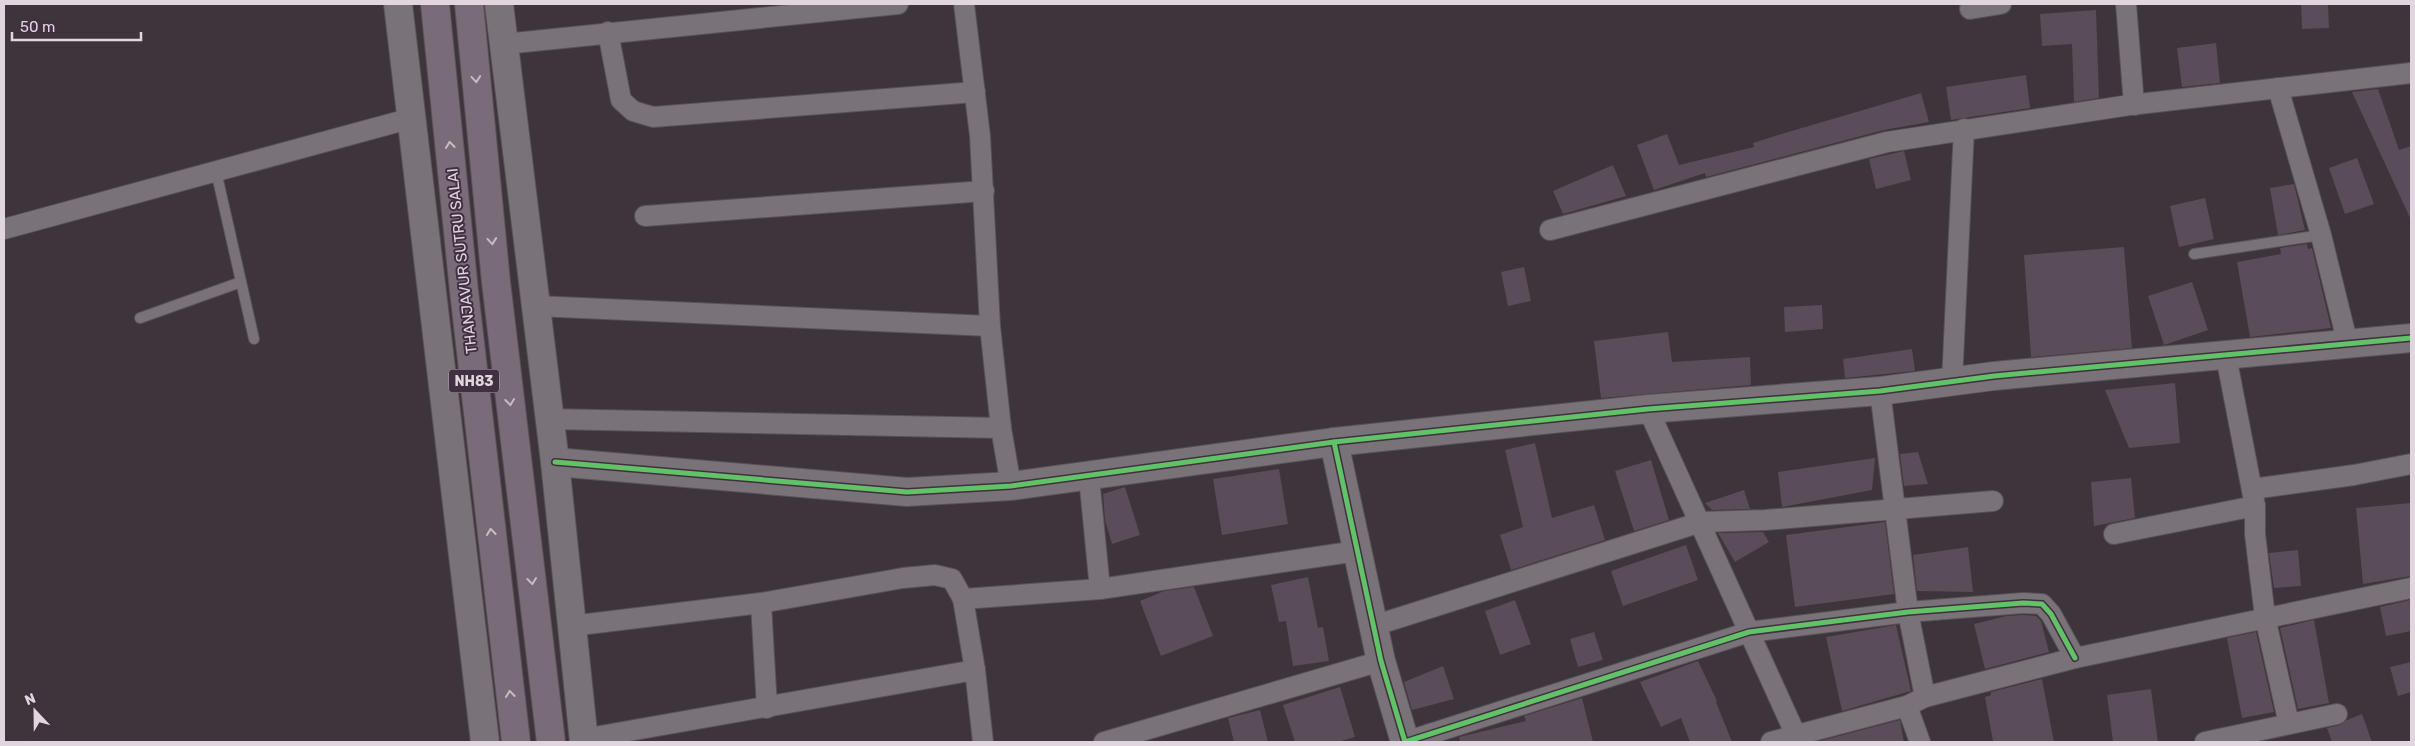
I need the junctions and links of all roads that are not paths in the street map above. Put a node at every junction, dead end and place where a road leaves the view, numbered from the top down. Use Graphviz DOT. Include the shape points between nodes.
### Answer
graph roads {
  1 [pos="398,4"];
  2 [pos="469,4"];
  3 [pos="476,4"];
  4 [pos="499,4"];
  5 [pos="898,4"];
  6 [pos="964,4"];
  7 [pos="2001,4"];
  8 [pos="2126,4"];
  9 [pos="435,9"];
  10 [pos="1970,9"];
  11 [pos="472,30"];
  12 [pos="608,32"];
  13 [pos="504,44"];
  14 [pos="2411,73"];
  15 [pos="2278,88"];
  16 [pos="975,92"];
  17 [pos="2134,105"];
  18 [pos="412,118"];
  19 [pos="1964,129"];
  20 [pos="216,172"];
  21 [pos="984,191"];
  22 [pos="645,216"];
  23 [pos="4,229"];
  24 [pos="1550,230"];
  25 [pos="2321,235"];
  26 [pos="2194,254"];
  27 [pos="241,282"];
  28 [pos="536,306"];
  29 [pos="140,318"];
  30 [pos="990,326"];
  31 [pos="2411,338"];
  32 [pos="254,339"];
  33 [pos="2348,345"];
  34 [pos="2226,356"];
  35 [pos="1952,382"];
  36 [pos="1880,390"];
  37 [pos="1648,408"];
  38 [pos="548,419"];
  39 [pos="1001,428"];
  40 [pos="1334,442"];
  41 [pos="555,462"];
  42 [pos="2411,464"];
  43 [pos="1088,477"];
  44 [pos="1011,486"];
  45 [pos="2254,498"];
  46 [pos="1993,501"];
  47 [pos="1894,508"];
  48 [pos="1701,522"];
  49 [pos="2114,534"];
  50 [pos="1357,551"];
  51 [pos="2411,588"];
  52 [pos="1100,589"];
  53 [pos="963,599"];
  54 [pos="761,603"];
  55 [pos="1908,612"];
  56 [pos="2265,617"];
  57 [pos="571,626"];
  58 [pos="1373,626"];
  59 [pos="1749,632"];
  60 [pos="2075,658"];
  61 [pos="1381,661"];
  62 [pos="975,670"];
  63 [pos="1916,702"];
  64 [pos="767,708"];
  65 [pos="2337,714"];
  66 [pos="2289,724"];
  67 [pos="1797,738"];
  68 [pos="584,740"];
  69 [pos="485,742"];
  70 [pos="516,742"];
  71 [pos="551,742"];
  72 [pos="983,742"];
  73 [pos="1104,742"];
  74 [pos="1404,742"];
  75 [pos="1771,742"];
  76 [pos="1920,742"];
  77 [pos="2205,742"];
  1 -- 18 [label="street"];
  2 -- 11 [label="highway, NH83"];
  3 -- 11 [label="highway"];
  4 -- 13 [label="street"];
  5 -- 12 [label="street"];
  6 -- 16 [label="street"];
  7 -- 10 [label="street"];
  8 -- 17 [label="street"];
  70 -- 9 [label="highway, THANJAVUR SUTRU SALAI / NH83, one-way"];
  11 -- 71 [label="highway, THANJAVUR SUTRU SALAI / NH83, one-way" via="496,282"];
  12 -- 13 [label="street"];
  12 -- 16 [label="street" via="621,100 634,111 653,117"];
  13 -- 28 [label="street"];
  14 -- 15 [label="street"];
  15 -- 17 [label="street"];
  15 -- 25 [label="street"];
  16 -- 21 [label="street"];
  17 -- 19 [label="street"];
  18 -- 20 [label="street"];
  18 -- 69 [label="street"];
  19 -- 24 [label="street" via="1887,142"];
  19 -- 35 [label="street"];
  20 -- 23 [label="street"];
  20 -- 27 [label="lane"];
  21 -- 22 [label="street"];
  21 -- 30 [label="street"];
  25 -- 26 [label="lane"];
  25 -- 33 [label="street"];
  27 -- 29 [label="lane"];
  27 -- 32 [label="lane"];
  28 -- 30 [label="street"];
  28 -- 38 [label="street"];
  30 -- 39 [label="street"];
  31 -- 33 [label="street"];
  33 -- 34 [label="street"];
  34 -- 35 [label="street"];
  34 -- 45 [label="street"];
  35 -- 36 [label="street"];
  36 -- 37 [label="street"];
  36 -- 47 [label="street"];
  37 -- 40 [label="street"];
  37 -- 48 [label="street"];
  38 -- 39 [label="street"];
  38 -- 41 [label="street"];
  39 -- 44 [label="street"];
  40 -- 43 [label="street"];
  40 -- 50 [label="street"];
  41 -- 44 [label="street" via="907,492"];
  41 -- 57 [label="street"];
  42 -- 45 [label="street"];
  43 -- 44 [label="street"];
  43 -- 52 [label="street"];
  45 -- 49 [label="street"];
  45 -- 56 [label="street"];
  46 -- 47 [label="street"];
  47 -- 48 [label="street" via="1765,520"];
  47 -- 55 [label="street"];
  48 -- 58 [label="street"];
  48 -- 59 [label="street"];
  50 -- 52 [label="street"];
  50 -- 58 [label="street"];
  51 -- 56 [label="street"];
  52 -- 53 [label="street"];
  53 -- 54 [label="street" via="952,580 935,575"];
  53 -- 62 [label="street"];
  54 -- 57 [label="street"];
  54 -- 64 [label="street"];
  55 -- 59 [label="street"];
  55 -- 60 [label="street" via="2023,602 2042,604"];
  55 -- 63 [label="street"];
  56 -- 60 [label="street"];
  56 -- 66 [label="street"];
  57 -- 68 [label="street"];
  58 -- 61 [label="street"];
  59 -- 67 [label="street"];
  59 -- 74 [label="street"];
  60 -- 63 [label="street"];
  61 -- 73 [label="street"];
  61 -- 74 [label="street"];
  62 -- 64 [label="street"];
  62 -- 72 [label="street"];
  63 -- 67 [label="street"];
  63 -- 76 [label="street"];
  64 -- 68 [label="street"];
  65 -- 66 [label="street"];
  66 -- 77 [label="street"];
  67 -- 75 [label="street"];
}
